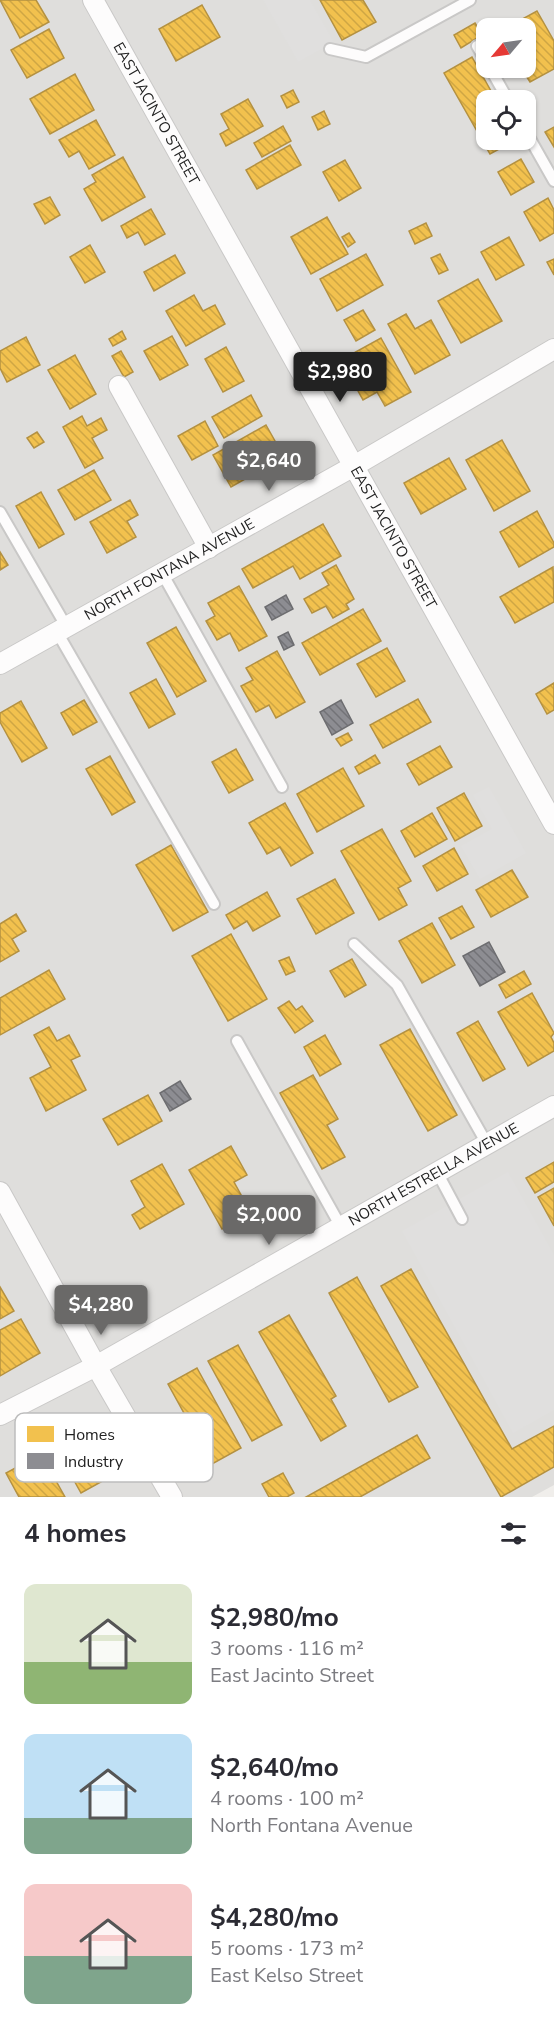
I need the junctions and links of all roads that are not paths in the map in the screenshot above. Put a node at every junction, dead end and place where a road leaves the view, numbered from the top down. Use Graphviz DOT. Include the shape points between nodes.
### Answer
graph roads {
  1 [pos="93,0"];
  2 [pos="470,0"];
  3 [pos="330,50"];
  4 [pos="536,150"];
  5 [pos="554,182"];
  6 [pos="554,349"];
  7 [pos="119,386"];
  8 [pos="354,466"];
  9 [pos="0,512"];
  10 [pos="209,548"];
  11 [pos="162,573"];
  12 [pos="61,629"];
  13 [pos="0,664"];
  14 [pos="282,787"];
  15 [pos="554,824"];
  16 [pos="214,904"];
  17 [pos="354,944"];
  18 [pos="237,1041"];
  19 [pos="554,1106"];
  20 [pos="487,1144"];
  21 [pos="437,1172"];
  22 [pos="0,1192"];
  23 [pos="462,1219"];
  24 [pos="341,1227"];
  25 [pos="96,1366"];
  26 [pos="123,1413"];
  27 [pos="0,1415"];
  28 [pos="163,1482"];
  29 [pos="172,1497"];
  1 -- 8 [label="street, EAST JACINTO STREET"];
  2 -- 3 [label="lane" via="366,57"];
  4 -- 5 [label="lane"];
  6 -- 8 [label="street, NORTH FONTANA AVENUE"];
  7 -- 10 [label="street"];
  8 -- 10 [label="street, NORTH FONTANA AVENUE"];
  8 -- 15 [label="street, EAST JACINTO STREET"];
  9 -- 12 [label="lane"];
  10 -- 11 [label="street, NORTH FONTANA AVENUE"];
  11 -- 12 [label="street, NORTH FONTANA AVENUE"];
  11 -- 14 [label="lane"];
  12 -- 13 [label="street, NORTH FONTANA AVENUE"];
  12 -- 16 [label="lane"];
  17 -- 20 [label="lane" via="398,985"];
  18 -- 24 [label="lane"];
  19 -- 20 [label="street, NORTH ESTRELLA AVENUE"];
  20 -- 21 [label="street, NORTH ESTRELLA AVENUE"];
  21 -- 23 [label="lane"];
  21 -- 24 [label="street, NORTH ESTRELLA AVENUE"];
  22 -- 25 [label="street"];
  24 -- 25 [label="street, NORTH ESTRELLA AVENUE"];
  25 -- 26 [label="street"];
  25 -- 27 [label="street, NORTH ESTRELLA AVENUE"];
  28 -- 29 [label="street"];
}
